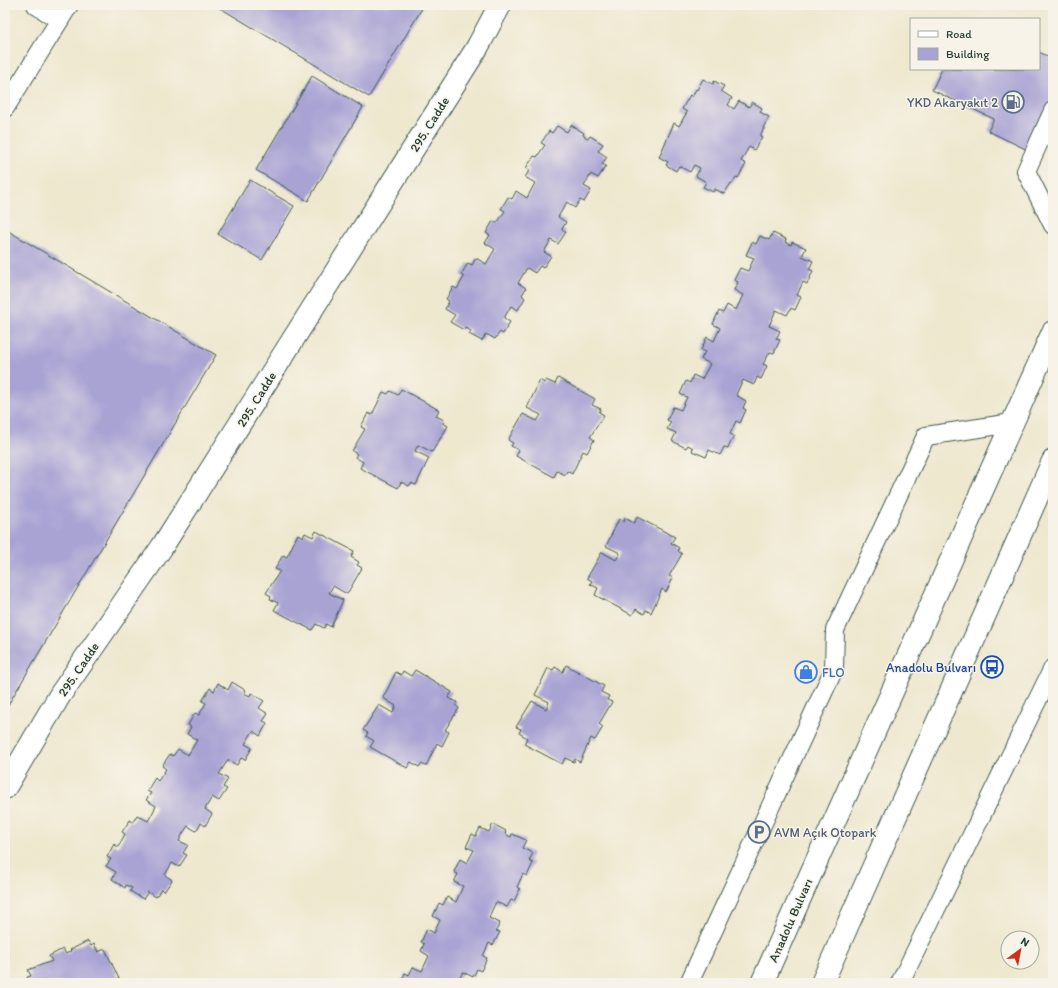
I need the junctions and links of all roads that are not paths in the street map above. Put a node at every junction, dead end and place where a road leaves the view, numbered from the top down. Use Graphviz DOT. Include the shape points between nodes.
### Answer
graph roads {
  1 [pos="36,5"];
  2 [pos="500,5"];
  3 [pos="64,12"];
  4 [pos="5,108"];
  5 [pos="1053,111"];
  6 [pos="1053,225"];
  7 [pos="1053,332"];
  8 [pos="1012,423"];
  9 [pos="1053,461"];
  10 [pos="1053,668"];
  11 [pos="5,788"];
  12 [pos="689,983"];
  13 [pos="762,983"];
  14 [pos="822,983"];
  15 [pos="900,983"];
  1 -- 3 [label="street"];
  2 -- 11 [label="main road, 295. Cadde" via="477,48 218,459 162,547 60,695"];
  3 -- 4 [label="street"];
  5 -- 6 [label="street" via="1026,171"];
  7 -- 8 [label="main road, Anadolu Bulvarı"];
  8 -- 12 [label="street" via="926,436 835,630 834,669"];
  8 -- 13 [label="main road, Anadolu Bulvarı"];
  9 -- 14 [label="main road"];
  10 -- 15 [label="street"];
}
